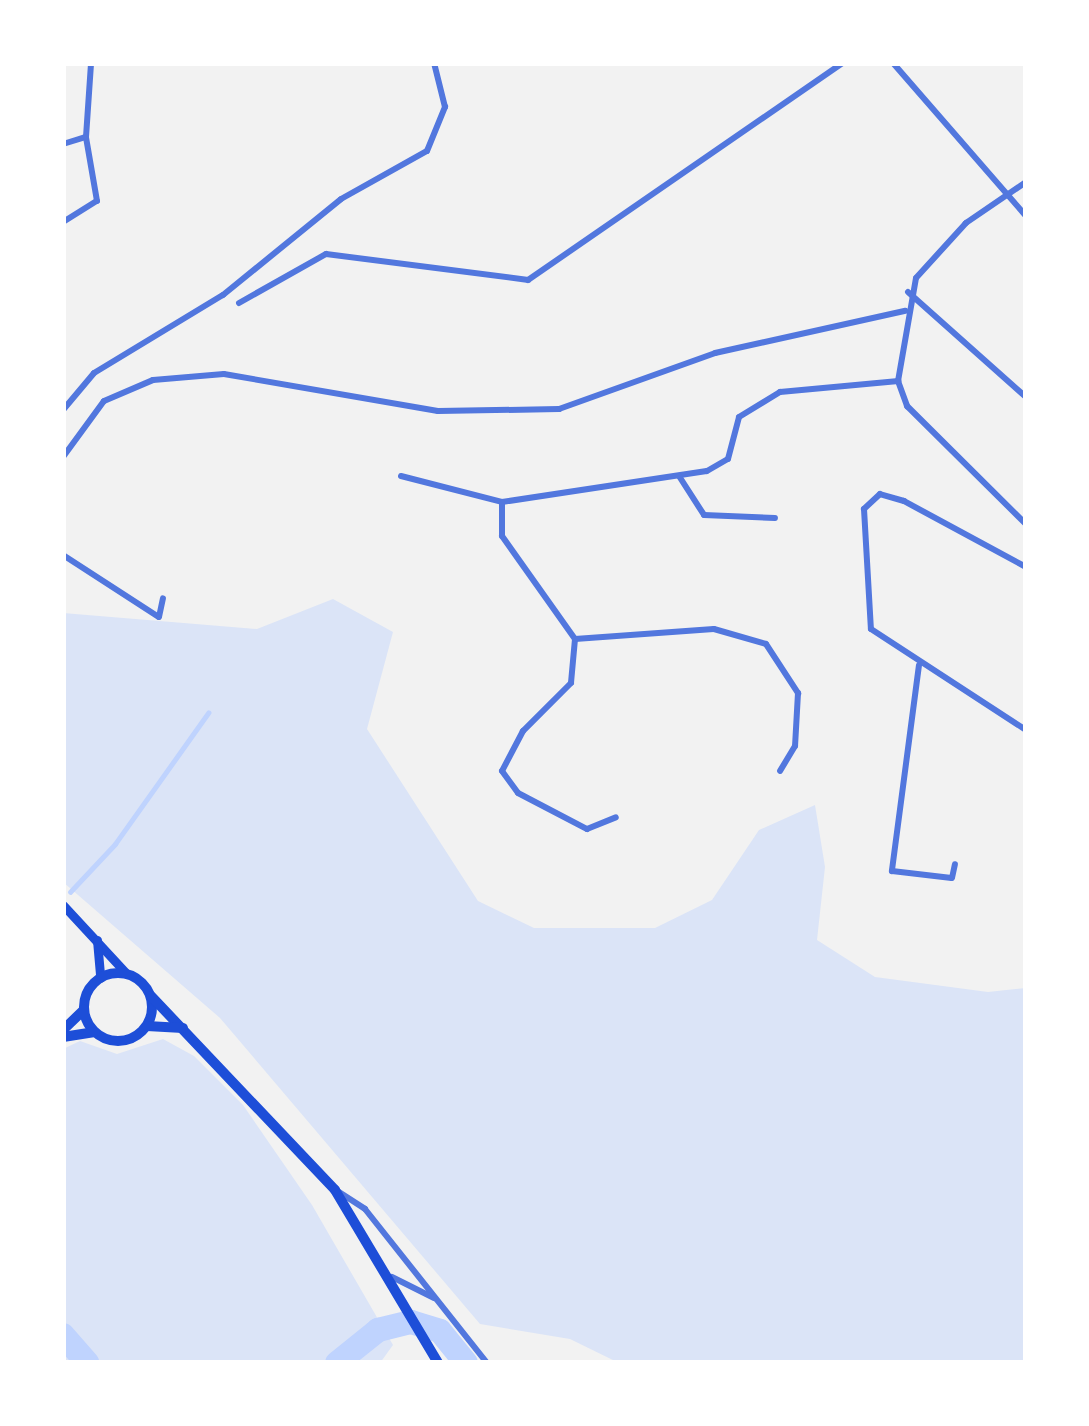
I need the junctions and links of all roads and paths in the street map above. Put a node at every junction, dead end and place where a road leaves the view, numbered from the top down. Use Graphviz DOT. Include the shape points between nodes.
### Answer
graph roads {
  1 [pos="92,63"];
  2 [pos="434,63"];
  3 [pos="843,63"];
  4 [pos="893,63"];
  5 [pos="86,136"];
  6 [pos="63,144"];
  7 [pos="1026,182"];
  8 [pos="1007,194"];
  9 [pos="1026,216"];
  10 [pos="63,222"];
  11 [pos="908,292"];
  12 [pos="238,303"];
  13 [pos="905,311"];
  14 [pos="898,380"];
  15 [pos="1026,397"];
  16 [pos="63,410"];
  17 [pos="63,457"];
  18 [pos="401,476"];
  19 [pos="679,476"];
  20 [pos="502,502"];
  21 [pos="776,518"];
  22 [pos="1026,524"];
  23 [pos="63,555"];
  24 [pos="1026,567"];
  25 [pos="163,598"];
  26 [pos="575,639"];
  27 [pos="919,665"];
  28 [pos="1026,730"];
  29 [pos="780,771"];
  30 [pos="616,817"];
  31 [pos="955,864"];
  32 [pos="63,905"];
  33 [pos="98,940"];
  34 [pos="127,974"];
  35 [pos="100,978"];
  36 [pos="151,996"];
  37 [pos="84,1010"];
  38 [pos="147,1026"];
  39 [pos="186,1029"];
  40 [pos="95,1033"];
  41 [pos="63,1034"];
  42 [pos="335,1190"];
  43 [pos="389,1275"];
  44 [pos="439,1300"];
  45 [pos="438,1363"];
  46 [pos="487,1363"];
  1 -- 5 [label="street"];
  2 -- 16 [label="street" via="445,107 427,151 341,199 223,295 94,373"];
  3 -- 12 [label="street" via="528,280 326,254"];
  4 -- 8 [label="street"];
  5 -- 6 [label="street"];
  5 -- 10 [label="street" via="97,201"];
  7 -- 8 [label="street"];
  8 -- 9 [label="street"];
  8 -- 11 [label="street" via="952,237"];
  11 -- 13 [label="street"];
  11 -- 15 [label="street"];
  13 -- 14 [label="street"];
  13 -- 17 [label="street" via="715,353 559,410 438,411 224,374 153,380 104,401"];
  14 -- 19 [label="street" via="780,392 740,417 723,466"];
  14 -- 22 [label="street" via="907,406"];
  18 -- 20 [label="street"];
  19 -- 20 [label="street"];
  19 -- 21 [label="street" via="704,515"];
  20 -- 26 [label="street" via="502,536"];
  23 -- 25 [label="street" via="159,617"];
  24 -- 27 [label="street" via="904,501 871,499 861,528 873,584 871,629"];
  26 -- 29 [label="street" via="713,629 766,644 798,693 795,746"];
  26 -- 30 [label="street" via="571,683 523,731 502,771 518,793 587,829"];
  27 -- 28 [label="street"];
  27 -- 31 [label="street" via="892,871 952,878"];
  32 -- 33 [label="main road"];
  33 -- 34 [label="main road"];
  33 -- 35 [label="main road"];
  34 -- 35 [label="main road"];
  34 -- 36 [label="main road"];
  35 -- 37 [label="main road"];
  36 -- 38 [label="main road"];
  36 -- 39 [label="main road"];
  37 -- 40 [label="main road"];
  37 -- 41 [label="main road"];
  38 -- 39 [label="main road"];
  38 -- 40 [label="main road" via="122,1041"];
  39 -- 42 [label="main road"];
  40 -- 41 [label="main road"];
  42 -- 43 [label="main road"];
  42 -- 44 [label="street" via="365,1210"];
  43 -- 44 [label="street"];
  43 -- 45 [label="main road"];
  44 -- 46 [label="street"];
}
